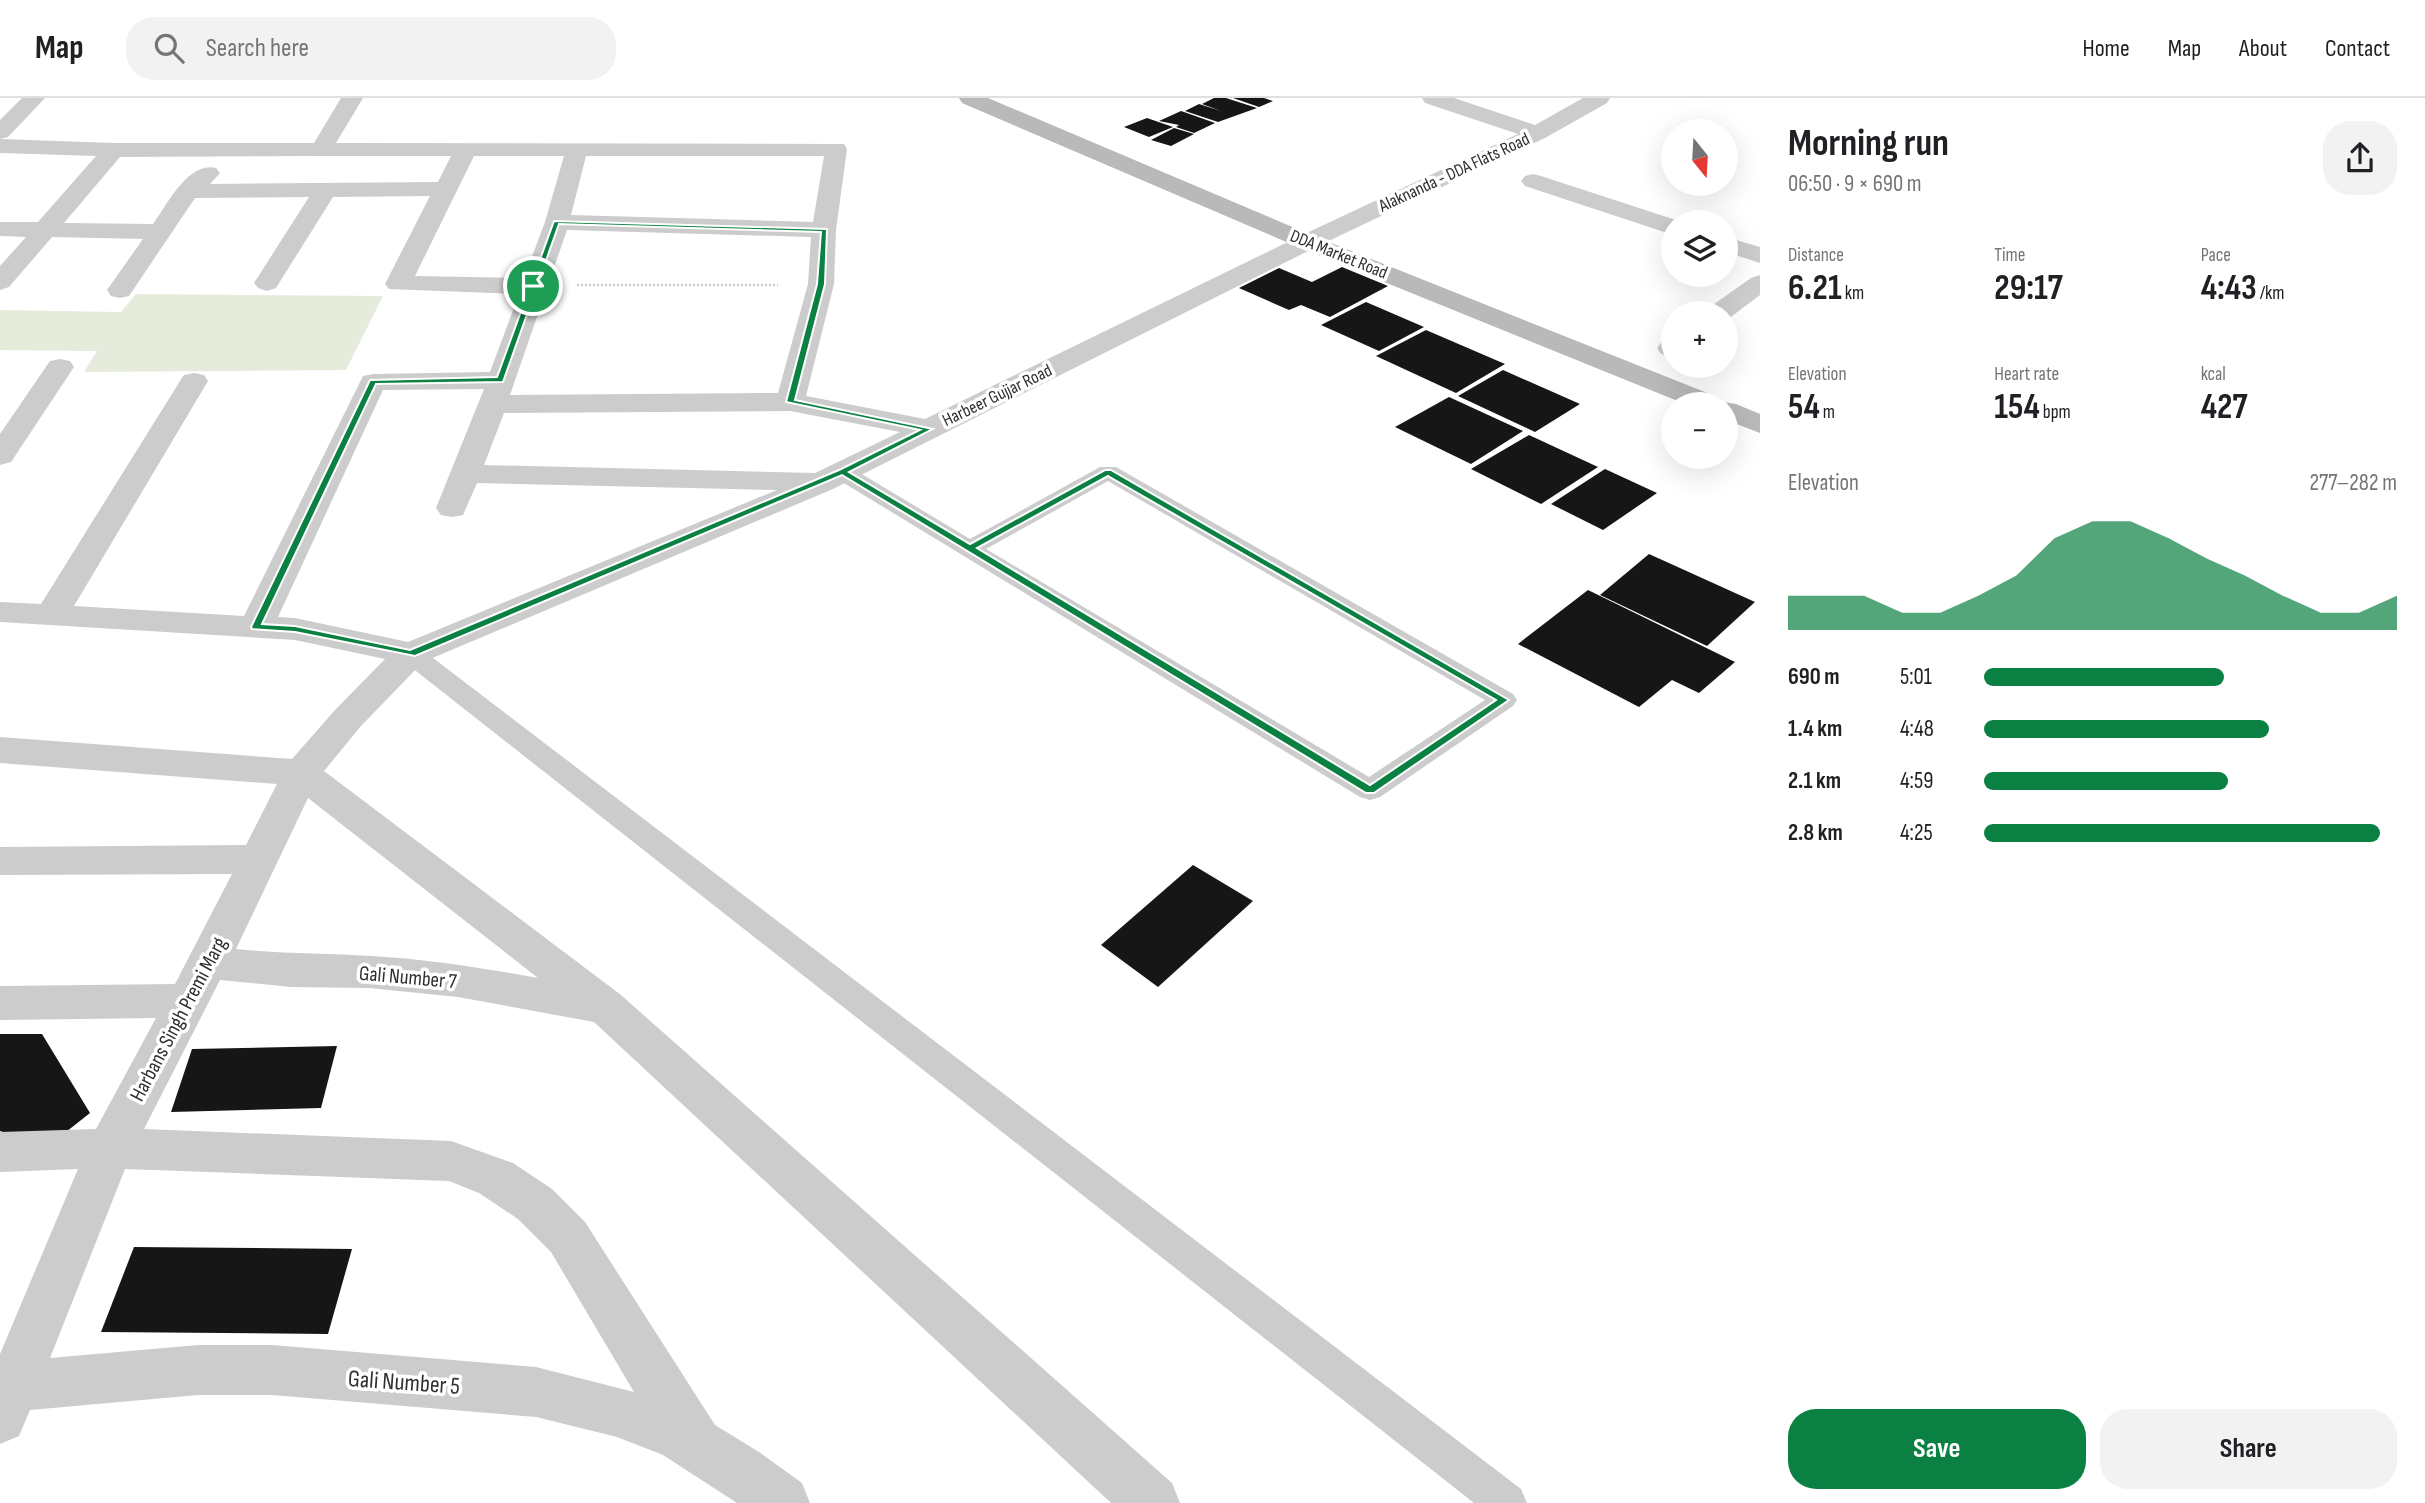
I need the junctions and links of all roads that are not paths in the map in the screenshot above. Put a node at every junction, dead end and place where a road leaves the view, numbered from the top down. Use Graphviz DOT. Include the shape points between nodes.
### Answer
graph roads {
  1 [pos="34,98"];
  2 [pos="352,98"];
  3 [pos="970,98"];
  4 [pos="1433,98"];
  5 [pos="1598,98"];
  6 [pos="0,132"];
  7 [pos="1537,133"];
  8 [pos="0,146"];
  9 [pos="466,149"];
  10 [pos="577,149"];
  11 [pos="114,150"];
  12 [pos="232,150"];
  13 [pos="321,150"];
  14 [pos="1533,181"];
  15 [pos="446,189"];
  16 [pos="325,190"];
  17 [pos="188,191"];
  18 [pos="556,222"];
  19 [pos="1661,222"];
  20 [pos="0,229"];
  21 [pos="45,229"];
  22 [pos="824,230"];
  23 [pos="162,232"];
  24 [pos="1307,242"];
  25 [pos="1738,248"];
  26 [pos="1760,255"];
  27 [pos="0,282"];
  28 [pos="267,283"];
  29 [pos="1760,283"];
  30 [pos="533,286"];
  31 [pos="120,290"];
  32 [pos="1735,301"];
  33 [pos="60,367"];
  34 [pos="194,381"];
  35 [pos="496,392"];
  36 [pos="1680,392"];
  37 [pos="790,402"];
  38 [pos="1738,415"];
  39 [pos="1760,424"];
  40 [pos="929,429"];
  41 [pos="0,456"];
  42 [pos="464,474"];
  43 [pos="832,476"];
  44 [pos="452,508"];
  45 [pos="970,548"];
  46 [pos="0,612"];
  47 [pos="52,614"];
  48 [pos="256,627"];
  49 [pos="411,654"];
  50 [pos="0,750"];
  51 [pos="301,773"];
  52 [pos="258,859"];
  53 [pos="0,861"];
  54 [pos="208,963"];
  55 [pos="187,1001"];
  56 [pos="0,1003"];
  57 [pos="606,1007"];
  58 [pos="110,1149"];
  59 [pos="0,1152"];
  60 [pos="4,1398"];
  61 [pos="695,1444"];
  62 [pos="782,1503"];
  63 [pos="1152,1503"];
  64 [pos="1507,1503"];
  1 -- 6 [label="street"];
  2 -- 13 [label="street"];
  3 -- 24 [label="street, DDA Market Road"];
  4 -- 7 [label="street"];
  5 -- 7 [label="street, Alaknanda - DDA Flats Road"];
  7 -- 24 [label="street, Alaknanda - DDA Flats Road"];
  8 -- 11 [label="street"];
  9 -- 10 [label="street"];
  9 -- 13 [label="street"];
  9 -- 15 [label="street"];
  10 -- 18 [label="street"];
  10 -- 22 [label="street" via="836,149"];
  11 -- 12 [label="street"];
  11 -- 21 [label="street"];
  12 -- 13 [label="street"];
  12 -- 17 [label="street"];
  14 -- 19 [label="street"];
  15 -- 16 [label="street"];
  15 -- 30 [label="street" via="398,284"];
  16 -- 17 [label="street"];
  16 -- 28 [label="street"];
  17 -- 23 [label="street"];
  18 -- 22 [label="street"];
  18 -- 30 [label="street"];
  20 -- 21 [label="street"];
  21 -- 23 [label="street"];
  21 -- 27 [label="street"];
  22 -- 37 [label="street" via="821,284"];
  23 -- 31 [label="street"];
  24 -- 36 [label="street, DDA Market Road"];
  24 -- 40 [label="street, Harbeer Gujjar Road"];
  25 -- 26 [label="street"];
  29 -- 32 [label="street"];
  30 -- 35 [label="street"];
  33 -- 41 [label="street"];
  34 -- 47 [label="street"];
  35 -- 37 [label="street"];
  35 -- 42 [label="street"];
  35 -- 48 [label="street" via="373,382"];
  37 -- 40 [label="street"];
  38 -- 39 [label="street"];
  40 -- 43 [label="street, Harbeer Gujjar Road"];
  42 -- 43 [label="street"];
  42 -- 44 [label="street"];
  43 -- 45 [label="lane"];
  43 -- 49 [label="street, Harbeer Gujjar Road"];
  45 -- 45 [label="lane" via="1370,790 1504,700 1108,472"];
  46 -- 47 [label="street"];
  47 -- 48 [label="street"];
  48 -- 49 [label="street" via="295,629"];
  49 -- 51 [label="street, Harbans Singh Premi Marg"];
  49 -- 64 [label="lane"];
  50 -- 51 [label="street"];
  51 -- 52 [label="street, Harbans Singh Premi Marg"];
  51 -- 57 [label="street"];
  52 -- 53 [label="street"];
  52 -- 54 [label="street, Harbans Singh Premi Marg"];
  54 -- 55 [label="street, Harbans Singh Premi Marg"];
  54 -- 57 [label="street, Gali Number 7" via="458,980"];
  55 -- 56 [label="street"];
  55 -- 58 [label="street, Harbans Singh Premi Marg"];
  57 -- 63 [label="street"];
  58 -- 59 [label="street"];
  58 -- 60 [label="street, Harbans Singh Premi Marg"];
  58 -- 61 [label="street" via="451,1161 496,1178 535,1204 568,1237"];
  60 -- 61 [label="street, Gali Number 5" via="198,1370 272,1370 536,1392 617,1411"];
  61 -- 62 [label="street, Gali Number 5"];
}
